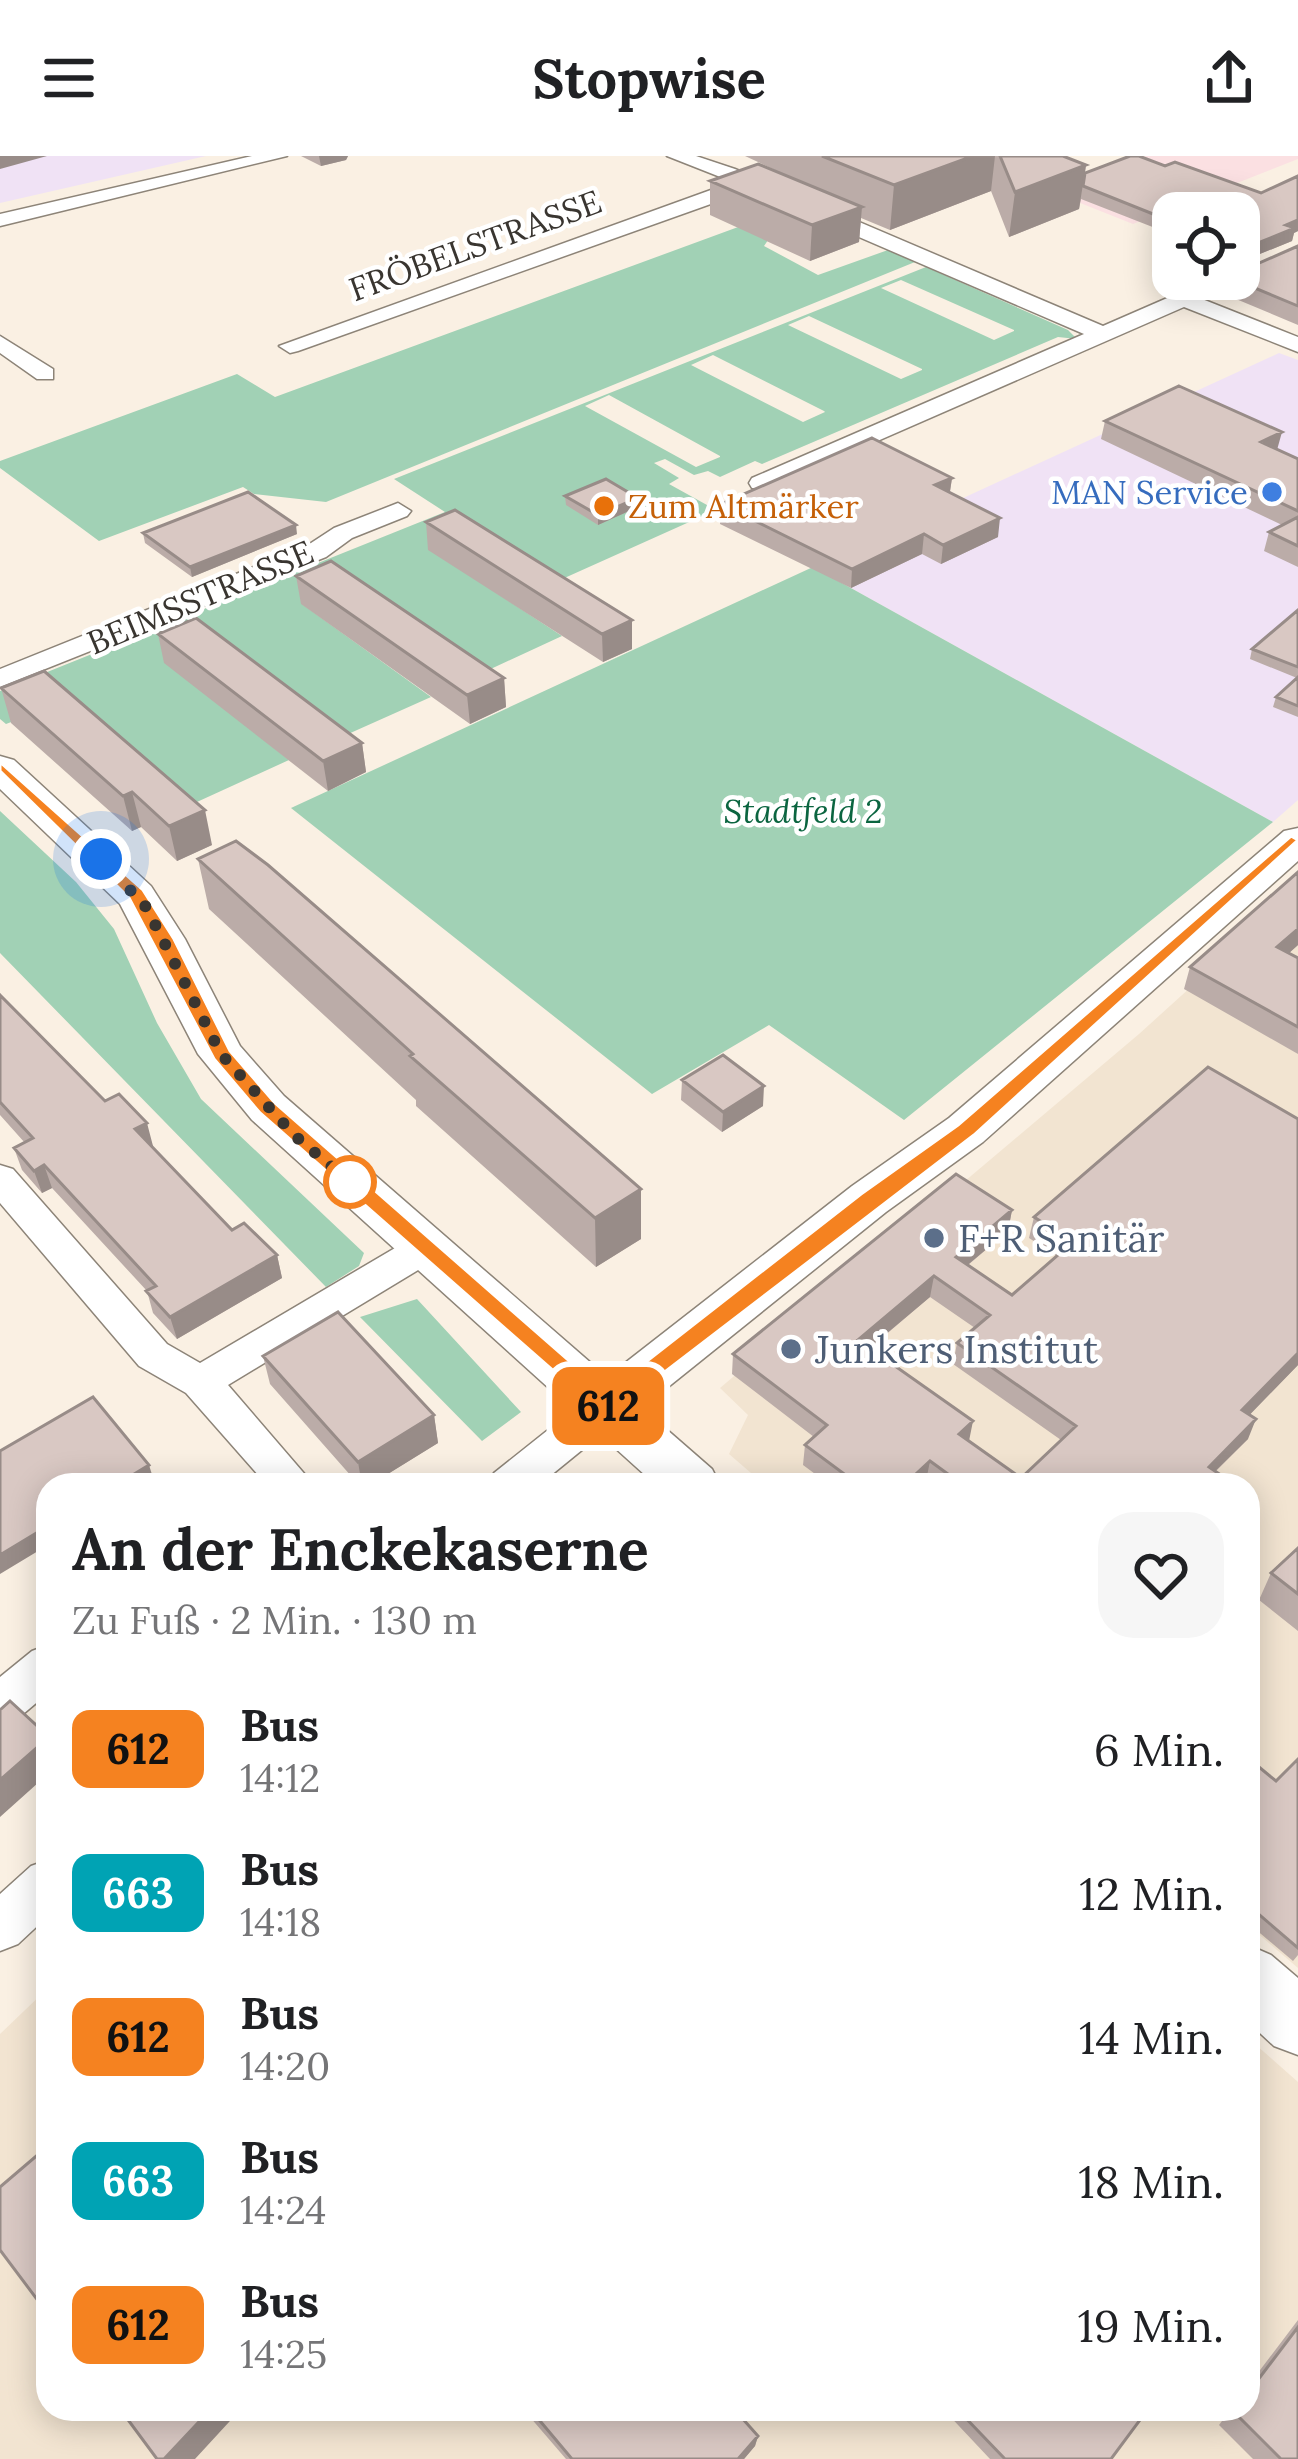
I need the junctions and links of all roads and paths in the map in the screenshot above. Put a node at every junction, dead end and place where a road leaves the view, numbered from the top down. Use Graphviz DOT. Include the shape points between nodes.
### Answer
graph roads {
  1 [pos="239,156"];
  2 [pos="277,156"];
  3 [pos="676,156"];
  4 [pos="750,183"];
  5 [pos="0,210"];
  6 [pos="0,220"];
  7 [pos="1182,300"];
  8 [pos="1186,300"];
  9 [pos="1103,334"];
  10 [pos="0,343"];
  11 [pos="1298,345"];
  12 [pos="290,346"];
  13 [pos="45,374"];
  14 [pos="761,484"];
  15 [pos="398,511"];
  16 [pos="0,680"];
  17 [pos="0,767"];
  18 [pos="1298,840"];
  19 [pos="0,1178"];
  20 [pos="424,1248"];
  21 [pos="200,1382"];
  22 [pos="606,1407"];
  23 [pos="274,1473"];
  24 [pos="523,1473"];
  25 [pos="680,1473"];
  26 [pos="36,1675"];
  27 [pos="0,1705"];
  28 [pos="36,1894"];
  29 [pos="0,1927"];
  30 [pos="1260,1989"];
  31 [pos="1298,2022"];
  1 -- 5 [label="street"];
  2 -- 6 [label="street"];
  3 -- 4 [label="street"];
  4 -- 9 [label="street"];
  4 -- 12 [label="street, FRÖBELSTRASSE"];
  7 -- 9 [label="street"];
  8 -- 11 [label="street"];
  9 -- 14 [label="street"];
  10 -- 13 [label="street"];
  15 -- 16 [label="street, BEIMSSTRASSE"];
  17 -- 20 [label="street" via="146,907 242,1081"];
  18 -- 22 [label="street" via="966,1130"];
  19 -- 21 [label="street" via="153,1355"];
  20 -- 21 [label="street"];
  20 -- 22 [label="street"];
  21 -- 23 [label="street"];
  22 -- 24 [label="street"];
  22 -- 25 [label="street"];
  26 -- 27 [label="street"];
  28 -- 29 [label="street"];
  30 -- 31 [label="street"];
}
